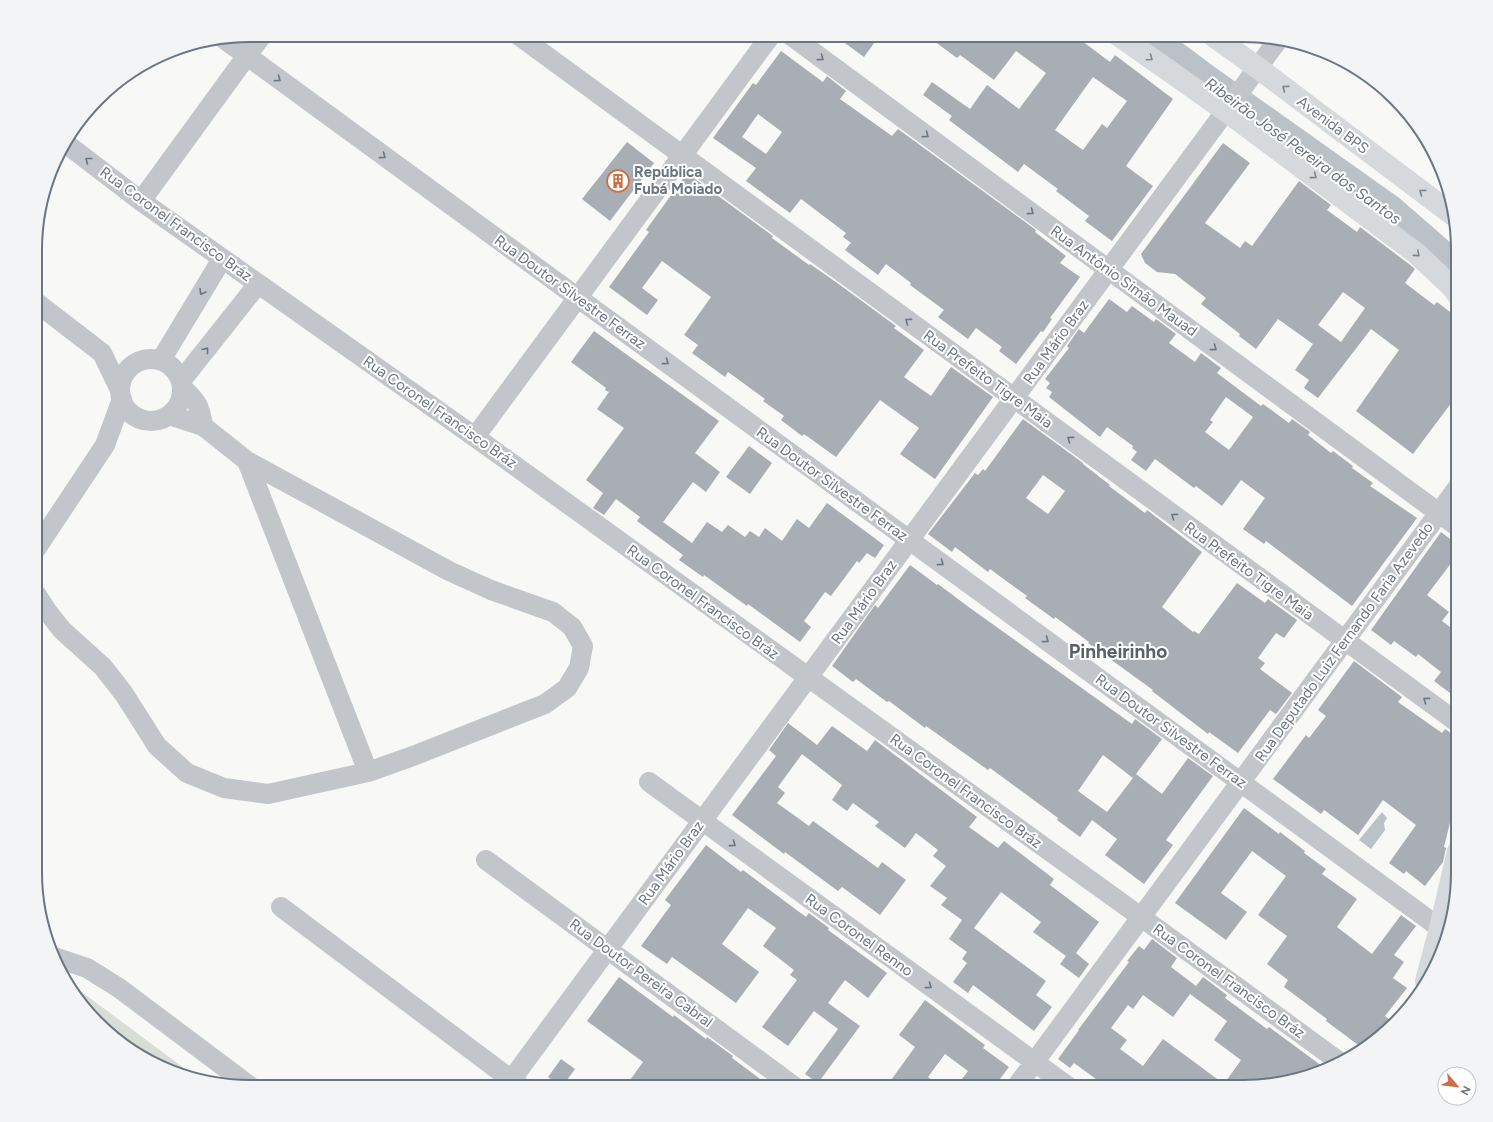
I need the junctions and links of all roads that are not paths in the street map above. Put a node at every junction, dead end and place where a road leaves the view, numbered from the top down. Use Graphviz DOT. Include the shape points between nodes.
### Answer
graph roads {
  1 [pos="257,42"];
  2 [pos="527,42"];
  3 [pos="766,42"];
  4 [pos="800,42"];
  5 [pos="1129,42"];
  6 [pos="1220,42"];
  7 [pos="229,43"];
  8 [pos="1275,45"];
  9 [pos="247,56"];
  10 [pos="1255,72"];
  11 [pos="1229,106"];
  12 [pos="70,146"];
  13 [pos="682,156"];
  14 [pos="141,201"];
  15 [pos="1447,210"];
  16 [pos="222,259"];
  17 [pos="1109,270"];
  18 [pos="258,284"];
  19 [pos="1451,286"];
  20 [pos="578,298"];
  21 [pos="42,307"];
  22 [pos="102,353"];
  23 [pos="141,360"];
  24 [pos="161,360"];
  25 [pos="182,385"];
  26 [pos="121,394"];
  27 [pos="1014,398"];
  28 [pos="169,415"];
  29 [pos="141,419"];
  30 [pos="203,426"];
  31 [pos="476,437"];
  32 [pos="104,446"];
  33 [pos="247,461"];
  34 [pos="1451,497"];
  35 [pos="1439,513"];
  36 [pos="1451,522"];
  37 [pos="42,536"];
  38 [pos="909,540"];
  39 [pos="42,603"];
  40 [pos="1345,640"];
  41 [pos="808,678"];
  42 [pos="1451,718"];
  43 [pos="368,772"];
  44 [pos="649,782"];
  45 [pos="1240,782"];
  46 [pos="702,821"];
  47 [pos="486,860"];
  48 [pos="1451,881"];
  49 [pos="281,907"];
  50 [pos="1141,917"];
  51 [pos="1440,928"];
  52 [pos="608,949"];
  53 [pos="61,959"];
  54 [pos="1431,961"];
  55 [pos="1335,1059"];
  56 [pos="1035,1062"];
  57 [pos="241,1080"];
  58 [pos="508,1080"];
  59 [pos="516,1080"];
  60 [pos="786,1080"];
  61 [pos="1021,1080"];
  62 [pos="1059,1080"];
  1 -- 9 [label="street"];
  2 -- 13 [label="street, Rua Prefeito Tigre Maia"];
  3 -- 13 [label="street"];
  4 -- 17 [label="street, Rua Antônio Simão Mauad, one-way"];
  5 -- 11 [label="main road, one-way"];
  6 -- 10 [label="main road, Avenida BPS"];
  7 -- 9 [label="street, Rua Doutor Silvestre Ferraz"];
  8 -- 10 [label="street, Rua Mário Braz"];
  9 -- 14 [label="street"];
  9 -- 20 [label="street, Rua Doutor Silvestre Ferraz, one-way"];
  10 -- 11 [label="street, Rua Mário Braz"];
  15 -- 10 [label="main road, Avenida BPS, one-way"];
  11 -- 17 [label="street, Rua Mário Braz"];
  11 -- 19 [label="main road, one-way" via="1416,253"];
  14 -- 12 [label="street, Rua Coronel Francisco Bráz, one-way"];
  13 -- 20 [label="street"];
  27 -- 13 [label="street, Rua Prefeito Tigre Maia, one-way"];
  14 -- 16 [label="street, Rua Coronel Francisco Bráz"];
  16 -- 18 [label="street, Rua Coronel Francisco Bráz"];
  16 -- 24 [label="street, one-way"];
  17 -- 27 [label="street, Rua Mário Braz"];
  17 -- 35 [label="street, Rua Antônio Simão Mauad, one-way"];
  25 -- 18 [label="street, one-way"];
  18 -- 31 [label="street, Rua Coronel Francisco Bráz"];
  20 -- 31 [label="street"];
  20 -- 38 [label="street, Rua Doutor Silvestre Ferraz, one-way"];
  21 -- 22 [label="street"];
  22 -- 23 [label="street" via="119,354"];
  22 -- 26 [label="street"];
  23 -- 24 [label="street"];
  23 -- 26 [label="street" via="130,367 123,377"];
  24 -- 25 [label="street" via="177,371"];
  25 -- 28 [label="street" via="181,399 177,408"];
  25 -- 30 [label="street" via="201,410"];
  26 -- 29 [label="street" via="126,408 132,415"];
  26 -- 32 [label="street"];
  27 -- 38 [label="street, Rua Mário Braz"];
  40 -- 27 [label="street, Rua Prefeito Tigre Maia, one-way"];
  28 -- 29 [label="street" via="160,420"];
  28 -- 30 [label="street"];
  29 -- 32 [label="street"];
  30 -- 33 [label="street"];
  31 -- 41 [label="street, Rua Coronel Francisco Bráz"];
  32 -- 37 [label="street" via="61,514"];
  33 -- 43 [label="street"];
  33 -- 43 [label="street" via="449,571 491,590 553,612 572,627 583,646 579,668 567,688 545,704"];
  34 -- 35 [label="street, Rua Deputado Luiz Fernando Faria Azevedo"];
  35 -- 36 [label="street, Rua Antônio Simão Mauad"];
  35 -- 40 [label="street, Rua Deputado Luiz Fernando Faria Azevedo"];
  38 -- 41 [label="street, Rua Mário Braz"];
  38 -- 45 [label="street, Rua Doutor Silvestre Ferraz, one-way"];
  39 -- 43 [label="street" via="62,630 103,667 124,694 157,746 187,773 224,788 268,794"];
  42 -- 40 [label="street, Rua Prefeito Tigre Maia, one-way"];
  40 -- 45 [label="street, Rua Deputado Luiz Fernando Faria Azevedo"];
  41 -- 46 [label="street, Rua Mário Braz"];
  41 -- 50 [label="street, Rua Coronel Francisco Bráz"];
  44 -- 46 [label="street, Rua Coronel Renno"];
  45 -- 50 [label="street, Rua Deputado Luiz Fernando Faria Azevedo"];
  45 -- 51 [label="street, Rua Doutor Silvestre Ferraz"];
  46 -- 52 [label="street, Rua Mário Braz"];
  46 -- 56 [label="street, Rua Coronel Renno, one-way"];
  47 -- 52 [label="street, Rua Doutor Pereira Cabral"];
  48 -- 51 [label="main road"];
  49 -- 58 [label="street"];
  50 -- 55 [label="street, Rua Coronel Francisco Bráz"];
  50 -- 56 [label="street, Rua Deputado Luiz Fernando Faria Azevedo"];
  51 -- 54 [label="main road"];
  52 -- 59 [label="street, Rua Mário Braz"];
  52 -- 60 [label="street, Rua Doutor Pereira Cabral"];
  53 -- 57 [label="street" via="87,968 119,988"];
  56 -- 61 [label="street, Rua Deputado Luiz Fernando Faria Azevedo"];
  56 -- 62 [label="street, Rua Coronel Renno"];
}
